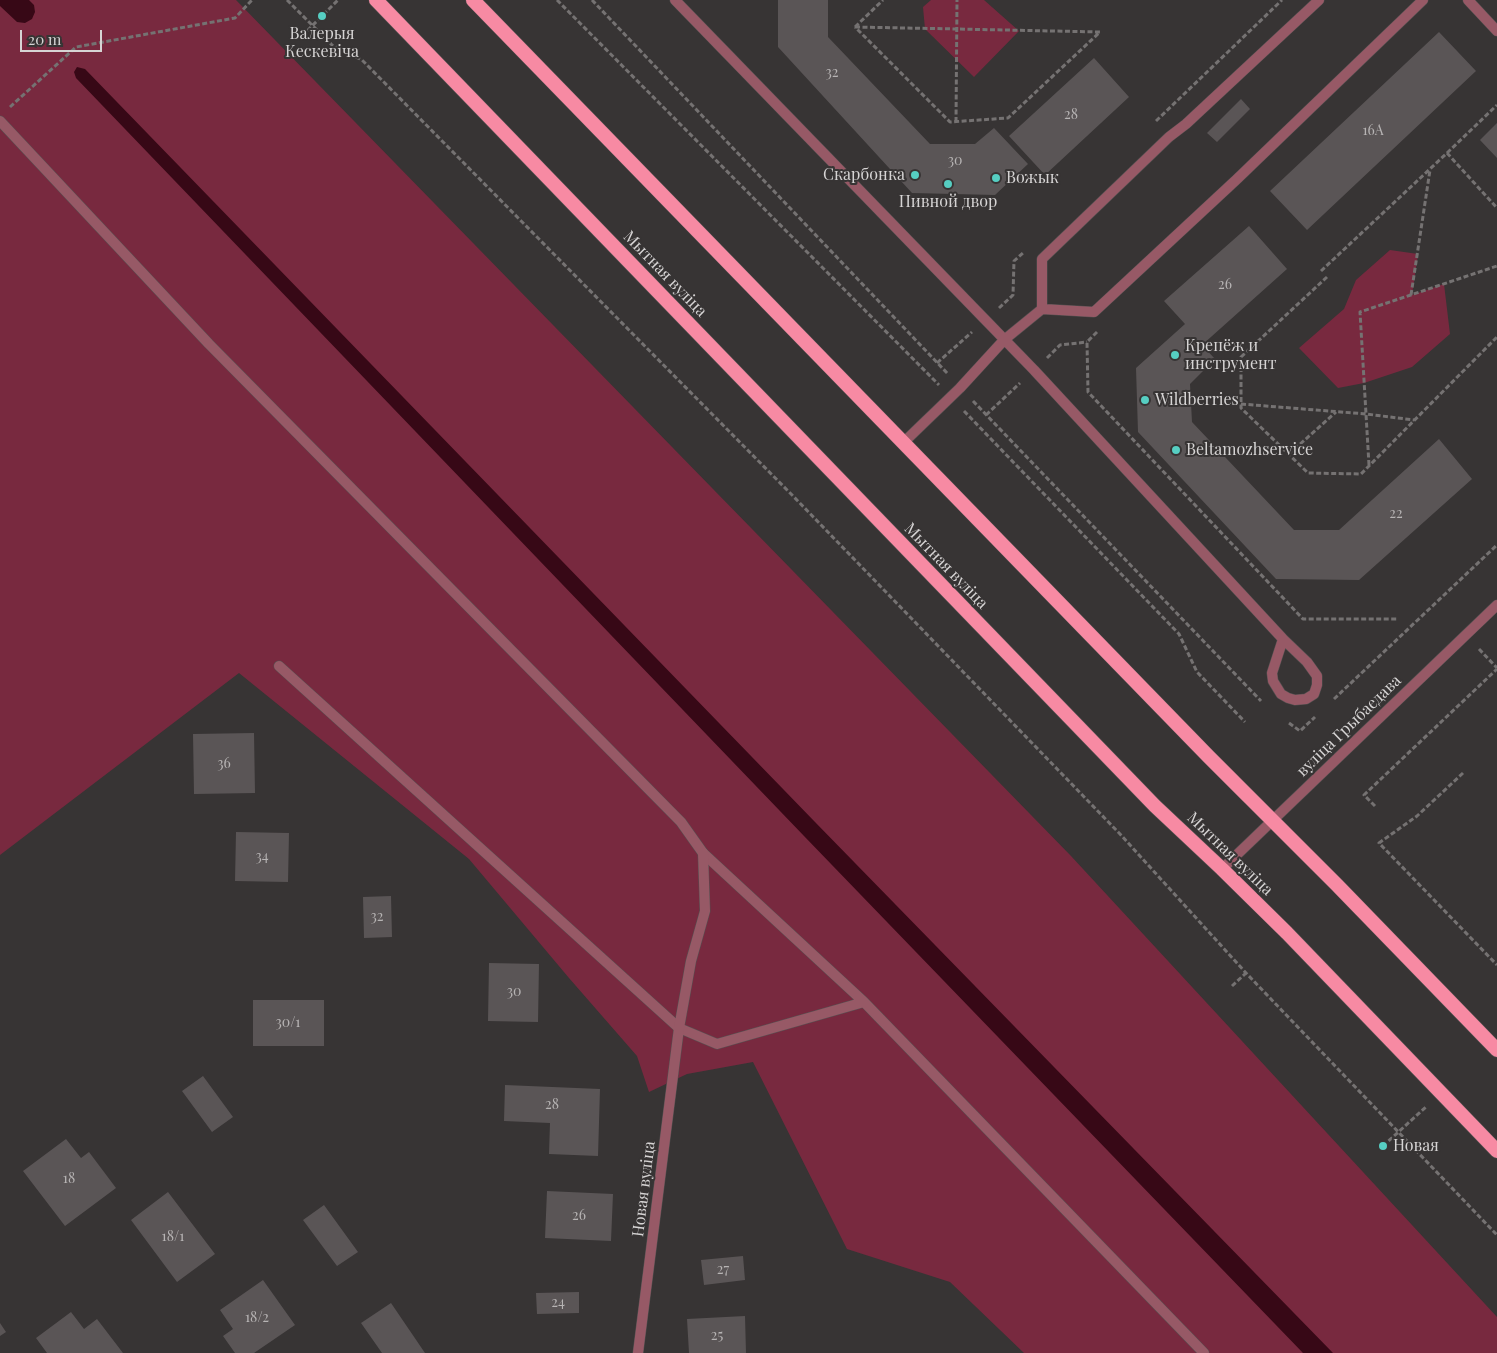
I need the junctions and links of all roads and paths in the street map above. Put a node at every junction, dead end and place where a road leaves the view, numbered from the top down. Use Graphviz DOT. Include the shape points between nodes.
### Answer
graph roads {
  1 [pos="252,0"];
  2 [pos="287,0"];
  3 [pos="338,0"];
  4 [pos="376,0"];
  5 [pos="473,0"];
  6 [pos="557,0"];
  7 [pos="592,0"];
  8 [pos="674,0"];
  9 [pos="883,0"];
  10 [pos="958,0"];
  11 [pos="1282,0"];
  12 [pos="1320,0"];
  13 [pos="1424,0"];
  14 [pos="1468,0"];
  15 [pos="312,26"];
  16 [pos="855,28"];
  17 [pos="957,29"];
  18 [pos="1497,31"];
  19 [pos="302,36"];
  20 [pos="1497,106"];
  21 [pos="1170,107"];
  22 [pos="7,109"];
  23 [pos="0,121"];
  24 [pos="956,122"];
  25 [pos="1447,152"];
  26 [pos="1431,168"];
  27 [pos="1497,208"];
  28 [pos="1497,266"];
  29 [pos="1321,271"];
  30 [pos="1327,277"];
  31 [pos="1412,295"];
  32 [pos="1042,309"];
  33 [pos="1101,328"];
  34 [pos="1497,337"];
  35 [pos="1004,340"];
  36 [pos="960,388"];
  37 [pos="950,396"];
  38 [pos="1241,404"];
  39 [pos="1337,411"];
  40 [pos="1366,414"];
  41 [pos="1415,420"];
  42 [pos="904,442"];
  43 [pos="1289,454"];
  44 [pos="1369,466"];
  45 [pos="1497,544"];
  46 [pos="1497,605"];
  47 [pos="1397,619"];
  48 [pos="1466,635"];
  49 [pos="1283,639"];
  50 [pos="279,666"];
  51 [pos="1497,668"];
  52 [pos="1263,703"];
  53 [pos="1328,705"];
  54 [pos="1321,711"];
  55 [pos="1246,722"];
  56 [pos="1289,723"];
  57 [pos="1463,773"];
  58 [pos="1375,806"];
  59 [pos="1272,820"];
  60 [pos="703,853"];
  61 [pos="1222,869"];
  62 [pos="1497,965"];
  63 [pos="1246,973"];
  64 [pos="1232,986"];
  65 [pos="864,1002"];
  66 [pos="679,1028"];
  67 [pos="1497,1050"];
  68 [pos="1441,1093"];
  69 [pos="1398,1132"];
  70 [pos="1383,1146"];
  71 [pos="1497,1151"];
  72 [pos="1497,1236"];
  73 [pos="638,1353"];
  74 [pos="1204,1353"];
  1 -- 22 [label="path" via="235,18 76,47"];
  2 -- 15 [label="path"];
  3 -- 15 [label="path"];
  4 -- 61 [label="highway, Мытная вуліца" via="1154,806"];
  5 -- 42 [label="highway"];
  6 -- 37 [label="path"];
  7 -- 36 [label="path"];
  8 -- 35 [label="street"];
  9 -- 16 [label="path"];
  10 -- 17 [label="path"];
  11 -- 21 [label="path"];
  12 -- 32 [label="street" via="1169,137 1042,259"];
  13 -- 32 [label="street" via="1094,312"];
  14 -- 18 [label="street"];
  15 -- 19 [label="path"];
  15 -- 63 [label="path" via="332,45 362,60 766,468 1113,827"];
  16 -- 17 [label="path"];
  16 -- 24 [label="path" via="950,122"];
  17 -- 24 [label="path"];
  17 -- 24 [label="path" via="1100,32 1008,118"];
  20 -- 25 [label="path"];
  23 -- 60 [label="street" via="208,344 681,822"];
  25 -- 26 [label="path"];
  25 -- 27 [label="path"];
  26 -- 29 [label="path"];
  26 -- 31 [label="path"];
  28 -- 31 [label="path"];
  30 -- 38 [label="path" via="1241,357"];
  31 -- 40 [label="path" via="1360,312"];
  32 -- 35 [label="street"];
  33 -- 47 [label="path" via="1087,342 1088,392 1303,619"];
  34 -- 41 [label="path"];
  35 -- 36 [label="street"];
  35 -- 49 [label="street"];
  36 -- 37 [label="street"];
  36 -- 52 [label="path"];
  37 -- 42 [label="street"];
  37 -- 55 [label="path" via="1179,634 1197,672"];
  38 -- 39 [label="path"];
  38 -- 43 [label="path" via="1241,408"];
  39 -- 40 [label="path"];
  39 -- 43 [label="path"];
  40 -- 41 [label="path"];
  40 -- 44 [label="path"];
  41 -- 44 [label="path"];
  42 -- 59 [label="highway"];
  43 -- 44 [label="path" via="1308,473 1361,474"];
  45 -- 53 [label="path"];
  46 -- 48 [label="street, вуліца Грыбаедава"];
  48 -- 51 [label="path"];
  48 -- 59 [label="street, вуліца Грыбаедава"];
  49 -- 49 [label="street" via="1272,681 1288,698 1306,699 1314,694 1317,676"];
  50 -- 66 [label="street"];
  51 -- 58 [label="path" via="1364,795"];
  54 -- 56 [label="path" via="1300,731"];
  57 -- 62 [label="path" via="1417,816 1379,843"];
  59 -- 61 [label="street, вуліца Грыбаедава"];
  59 -- 67 [label="highway"];
  60 -- 65 [label="street"];
  60 -- 66 [label="street, Новая вуліца" via="705,911 691,961"];
  61 -- 68 [label="highway, Мытная вуліца"];
  63 -- 64 [label="path"];
  63 -- 69 [label="path"];
  65 -- 66 [label="street" via="716,1044"];
  65 -- 74 [label="street"];
  66 -- 73 [label="street, Новая вуліца"];
  68 -- 69 [label="path"];
  68 -- 71 [label="highway, Мытная вуліца"];
  69 -- 70 [label="path"];
  69 -- 72 [label="path"];
}
